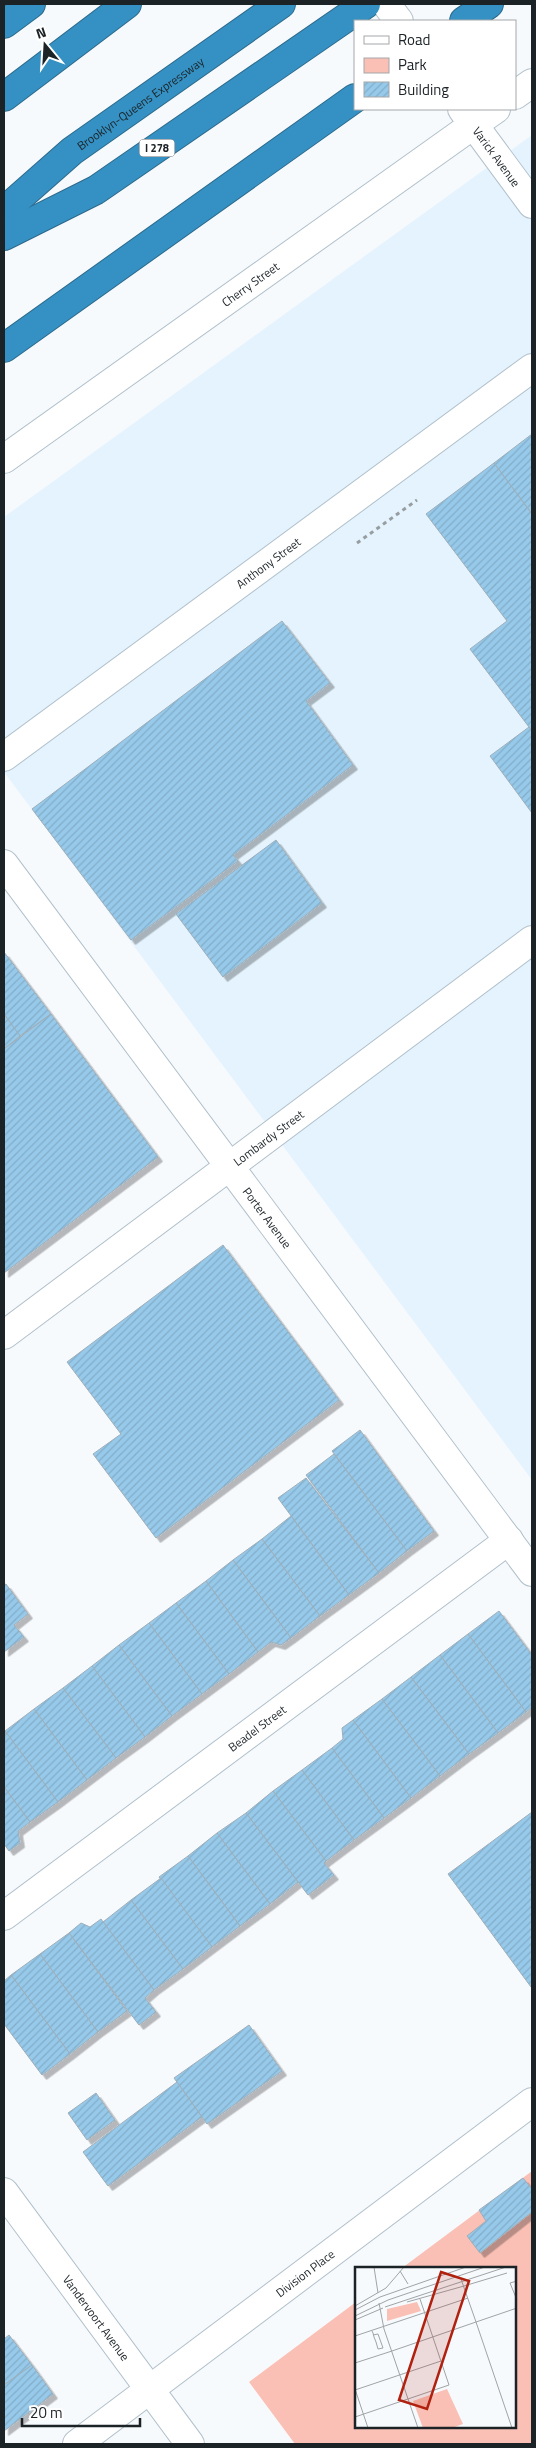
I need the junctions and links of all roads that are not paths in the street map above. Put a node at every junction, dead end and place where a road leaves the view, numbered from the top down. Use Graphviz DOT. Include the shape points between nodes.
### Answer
graph roads {
  1 [pos="31,4"];
  2 [pos="128,4"];
  3 [pos="366,4"];
  4 [pos="386,4"];
  5 [pos="489,4"];
  6 [pos="277,7"];
  7 [pos="397,20"];
  8 [pos="465,20"];
  9 [pos="4,24"];
  10 [pos="532,83"];
  11 [pos="516,94"];
  12 [pos="4,97"];
  13 [pos="349,102"];
  14 [pos="492,110"];
  15 [pos="467,117"];
  16 [pos="532,204"];
  17 [pos="4,211"];
  18 [pos="4,236"];
  19 [pos="4,348"];
  20 [pos="532,368"];
  21 [pos="4,459"];
  22 [pos="4,757"];
  23 [pos="4,864"];
  24 [pos="532,940"];
  25 [pos="230,1167"];
  26 [pos="4,1335"];
  27 [pos="509,1540"];
  28 [pos="532,1572"];
  29 [pos="4,1916"];
  30 [pos="532,2102"];
  31 [pos="4,2192"];
  32 [pos="149,2389"];
  33 [pos="77,2444"];
  34 [pos="190,2444"];
  1 -- 9 [label="highway"];
  2 -- 12 [label="highway"];
  3 -- 18 [label="highway, I 278" via="96,190"];
  4 -- 7 [label="street"];
  5 -- 8 [label="highway"];
  6 -- 17 [label="highway, Brooklyn-Queens Expressway" via="72,152"];
  10 -- 11 [label="street"];
  13 -- 19 [label="highway"];
  14 -- 15 [label="street, Cherry Street"];
  15 -- 16 [label="street, Varick Avenue"];
  15 -- 21 [label="street, Cherry Street"];
  20 -- 22 [label="street, Anthony Street"];
  23 -- 25 [label="street, Porter Avenue"];
  24 -- 25 [label="street, Lombardy Street"];
  25 -- 26 [label="street, Lombardy Street"];
  25 -- 27 [label="street, Porter Avenue"];
  27 -- 28 [label="street, Porter Avenue"];
  27 -- 29 [label="street, Beadel Street"];
  30 -- 32 [label="street, Division Place"];
  31 -- 32 [label="street, Vandervoort Avenue"];
  32 -- 33 [label="street, Division Place"];
  32 -- 34 [label="street, Vandervoort Avenue"];
}
